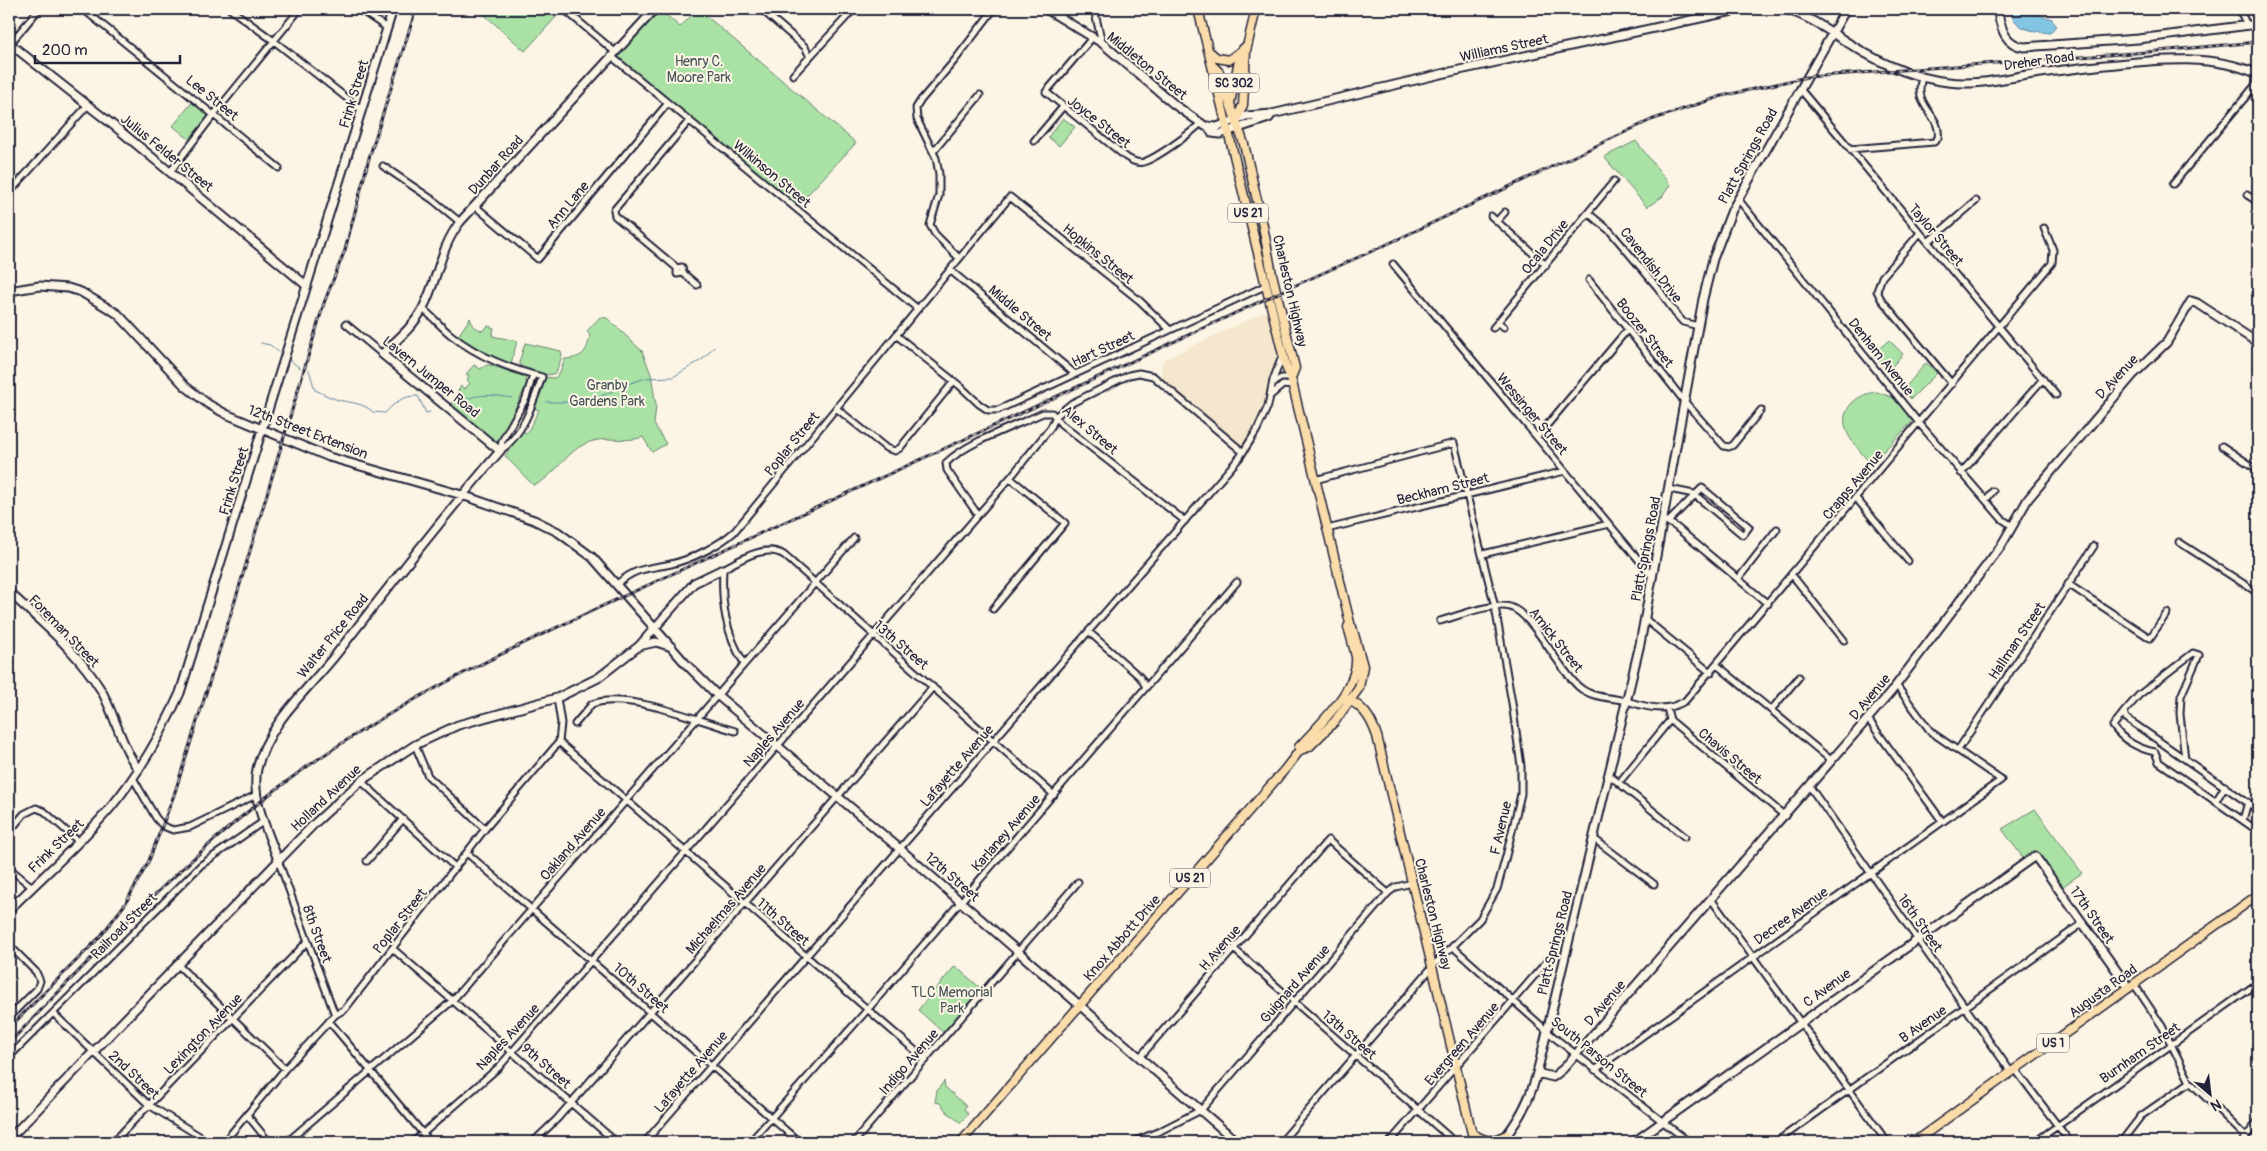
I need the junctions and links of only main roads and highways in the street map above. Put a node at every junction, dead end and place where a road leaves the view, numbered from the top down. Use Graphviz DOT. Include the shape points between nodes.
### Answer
graph roads {
  1 [pos="1198,9"];
  2 [pos="1256,9"];
  3 [pos="1248,43"];
  4 [pos="1241,52"];
  5 [pos="1210,53"];
  6 [pos="1214,67"];
  7 [pos="1230,103"];
  8 [pos="1240,123"];
  9 [pos="1228,128"];
  10 [pos="1292,382"];
  11 [pos="1350,623"];
  12 [pos="1342,698"];
  13 [pos="1349,703"];
  14 [pos="1319,726"];
  15 [pos="1300,750"];
  16 [pos="2258,895"];
  17 [pos="1472,1133"];
  18 [pos="1506,1135"];
  19 [pos="960,1142"];
  20 [pos="1474,1142"];
  21 [pos="1914,1142"];
  1 -- 5 [label="main road, Charleston Highway / US 21"];
  2 -- 3 [label="main road, SC 302"];
  3 -- 4 [label="main road, SC 302"];
  3 -- 8 [label="main road, SC 302"];
  4 -- 5 [label="main road" via="1229,60"];
  4 -- 7 [label="main road, SC 302"];
  5 -- 6 [label="main road, Charleston Highway / US 21"];
  6 -- 7 [label="main road, Charleston Highway / US 21" via="1219,72"];
  6 -- 9 [label="main road, Charleston Highway / US 21" via="1213,74"];
  7 -- 8 [label="main road, Charleston Highway / US 21"];
  7 -- 9 [label="main road, SC 302"];
  8 -- 10 [label="main road, Charleston Highway / US 21" via="1295,368"];
  9 -- 10 [label="main road, Charleston Highway / US 21"];
  10 -- 11 [label="main road, Charleston Highway / US 21"];
  11 -- 12 [label="main road, Charleston Highway / US 21" via="1348,627 1356,658 1353,679"];
  11 -- 13 [label="main road, Charleston Highway / US 21" via="1363,666 1359,688"];
  12 -- 13 [label="main road"];
  12 -- 14 [label="main road, Charleston Highway / US 21"];
  13 -- 15 [label="main road, Charleston Highway / US 21" via="1309,747"];
  13 -- 17 [label="main road, Charleston Highway" via="1360,713 1369,715 1377,736"];
  14 -- 15 [label="main road, Knox Abbott Drive / US 21" via="1299,747"];
  15 -- 19 [label="main road, Knox Abbott Drive / US 21"];
  16 -- 21 [label="main road, Augusta Road / US 1"];
  17 -- 18 [label="main road" via="1483,1141 1494,1141"];
  17 -- 20 [label="main road, Charleston Highway"];
}
